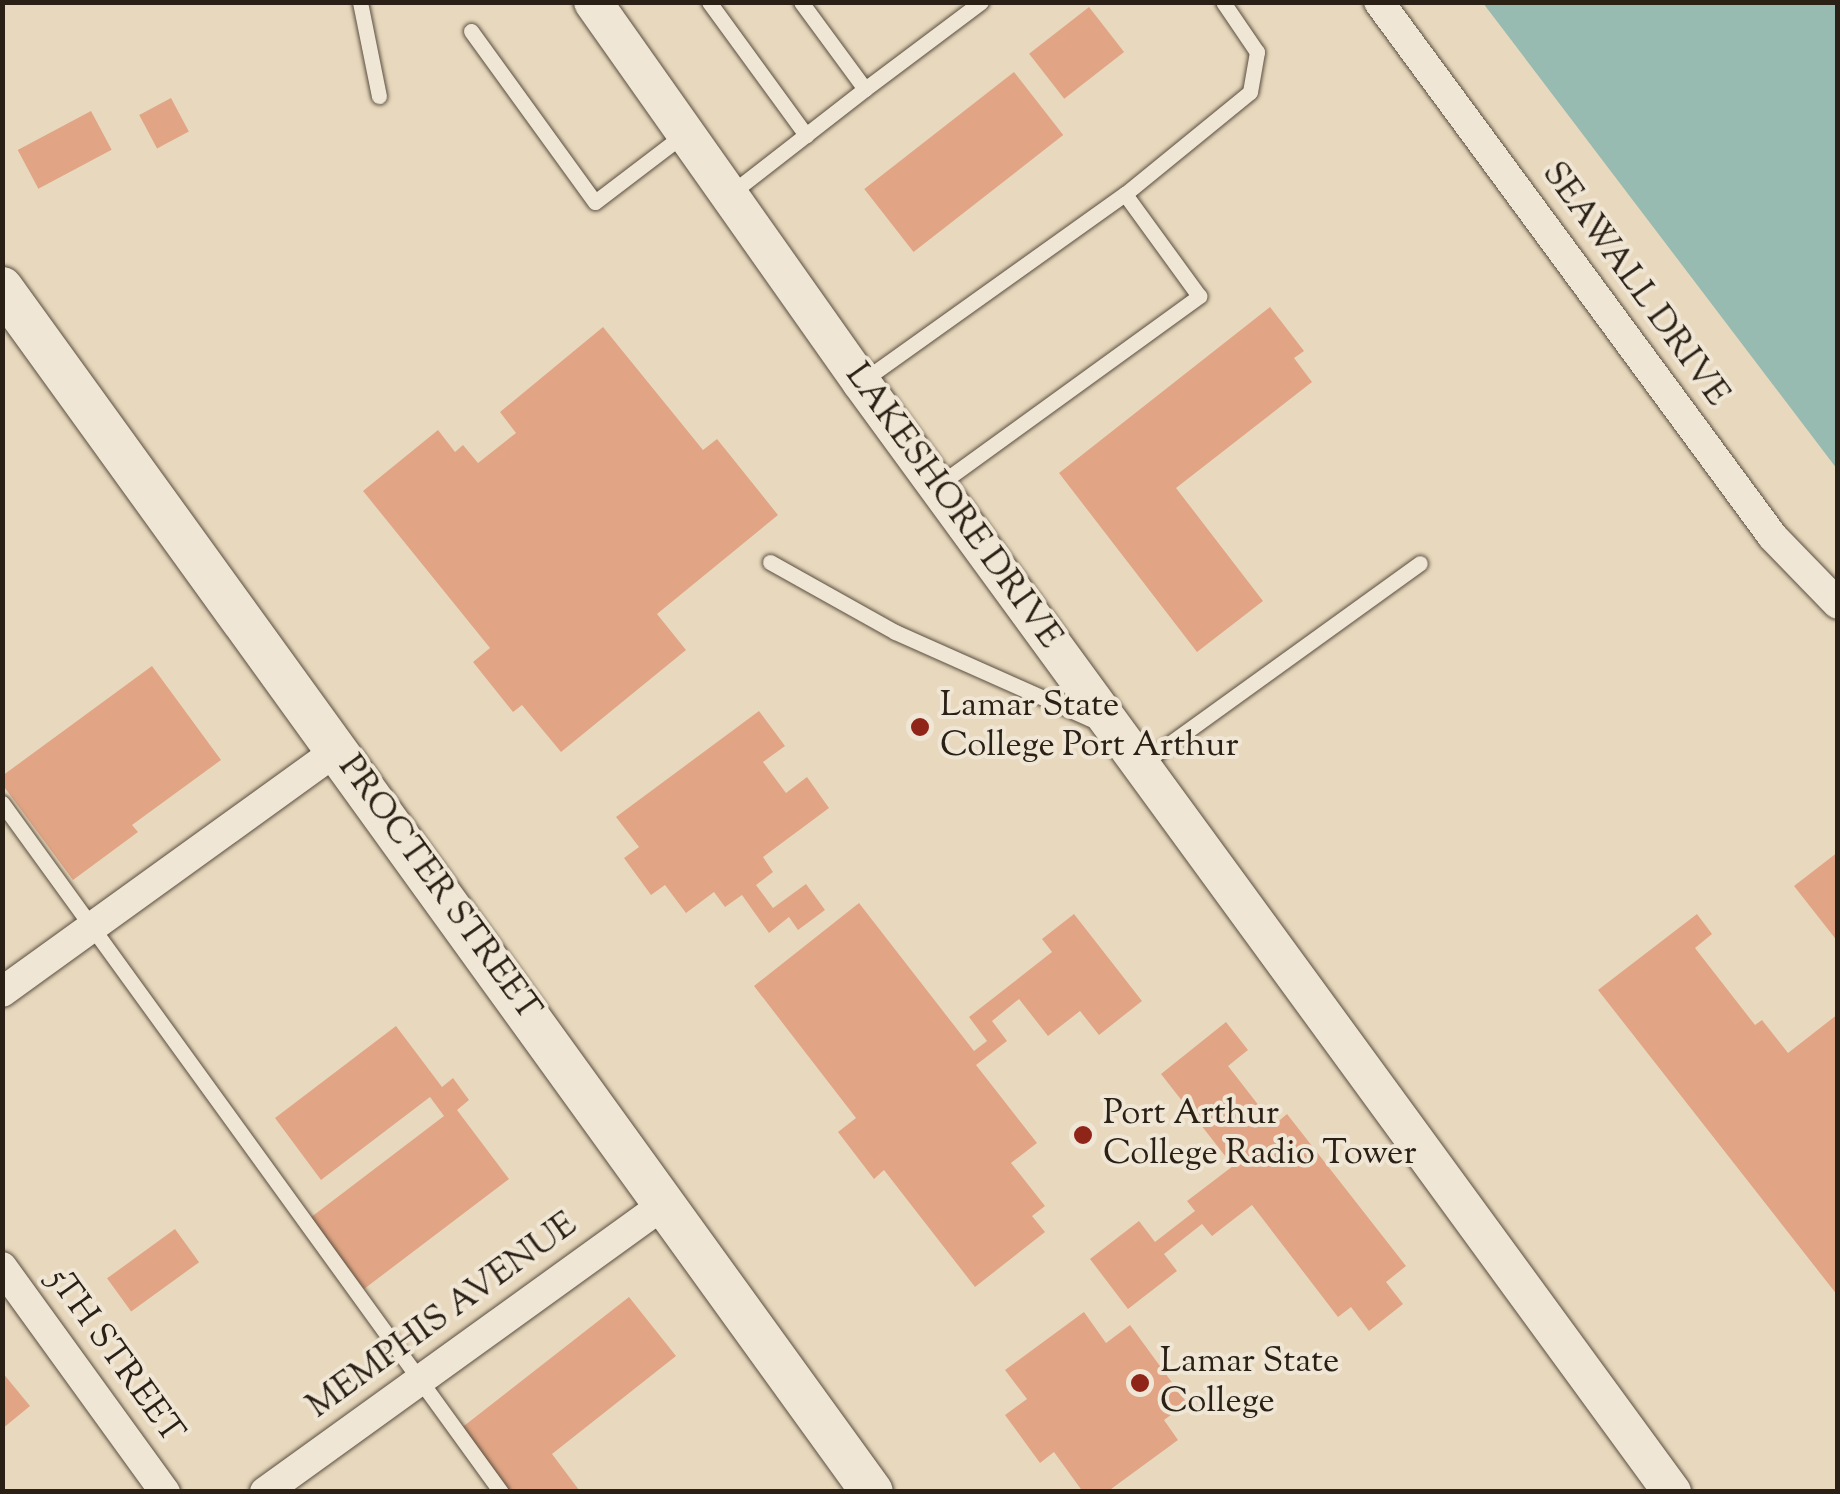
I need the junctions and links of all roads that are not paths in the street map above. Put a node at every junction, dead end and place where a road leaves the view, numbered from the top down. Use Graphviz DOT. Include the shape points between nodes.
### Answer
graph roads {
  1 [pos="360,2"];
  2 [pos="593,2"];
  3 [pos="709,2"];
  4 [pos="801,2"];
  5 [pos="981,2"];
  6 [pos="1223,2"];
  7 [pos="1379,2"];
  8 [pos="471,31"];
  9 [pos="866,90"];
  10 [pos="379,96"];
  11 [pos="682,135"];
  12 [pos="806,136"];
  13 [pos="1125,194"];
  14 [pos="728,197"];
  15 [pos="3,289"];
  16 [pos="861,382"];
  17 [pos="937,486"];
  18 [pos="770,562"];
  19 [pos="1420,564"];
  20 [pos="1838,604"];
  21 [pos="1114,729"];
  22 [pos="337,750"];
  23 [pos="1140,766"];
  24 [pos="2,802"];
  25 [pos="92,927"];
  26 [pos="2,992"];
  27 [pos="665,1204"];
  28 [pos="2,1267"];
  29 [pos="421,1380"];
  30 [pos="165,1492"];
  31 [pos="265,1492"];
  32 [pos="501,1492"];
  33 [pos="872,1492"];
  34 [pos="1672,1492"];
  1 -- 10 [label="lane"];
  2 -- 11 [label="street, LAKESHORE DRIVE"];
  3 -- 12 [label="lane"];
  4 -- 9 [label="lane"];
  5 -- 9 [label="lane"];
  6 -- 13 [label="lane" via="1257,52 1250,92"];
  7 -- 20 [label="street, SEAWALL DRIVE" via="1773,537"];
  8 -- 11 [label="lane" via="595,202"];
  9 -- 12 [label="lane"];
  11 -- 14 [label="street, LAKESHORE DRIVE"];
  12 -- 14 [label="lane"];
  13 -- 16 [label="lane"];
  13 -- 17 [label="lane" via="1200,296"];
  14 -- 16 [label="street, LAKESHORE DRIVE"];
  15 -- 22 [label="main road, PROCTER STREET"];
  16 -- 17 [label="street, LAKESHORE DRIVE"];
  17 -- 21 [label="street, LAKESHORE DRIVE"];
  18 -- 21 [label="lane" via="895,632"];
  19 -- 23 [label="lane"];
  21 -- 23 [label="street, LAKESHORE DRIVE"];
  22 -- 25 [label="street"];
  22 -- 27 [label="main road, PROCTER STREET"];
  23 -- 34 [label="street, LAKESHORE DRIVE"];
  24 -- 25 [label="lane"];
  25 -- 26 [label="street"];
  25 -- 29 [label="lane"];
  27 -- 29 [label="street, MEMPHIS AVENUE"];
  27 -- 33 [label="main road, PROCTER STREET"];
  28 -- 30 [label="street, 5TH STREET"];
  29 -- 31 [label="street, MEMPHIS AVENUE"];
  29 -- 32 [label="lane"];
}
